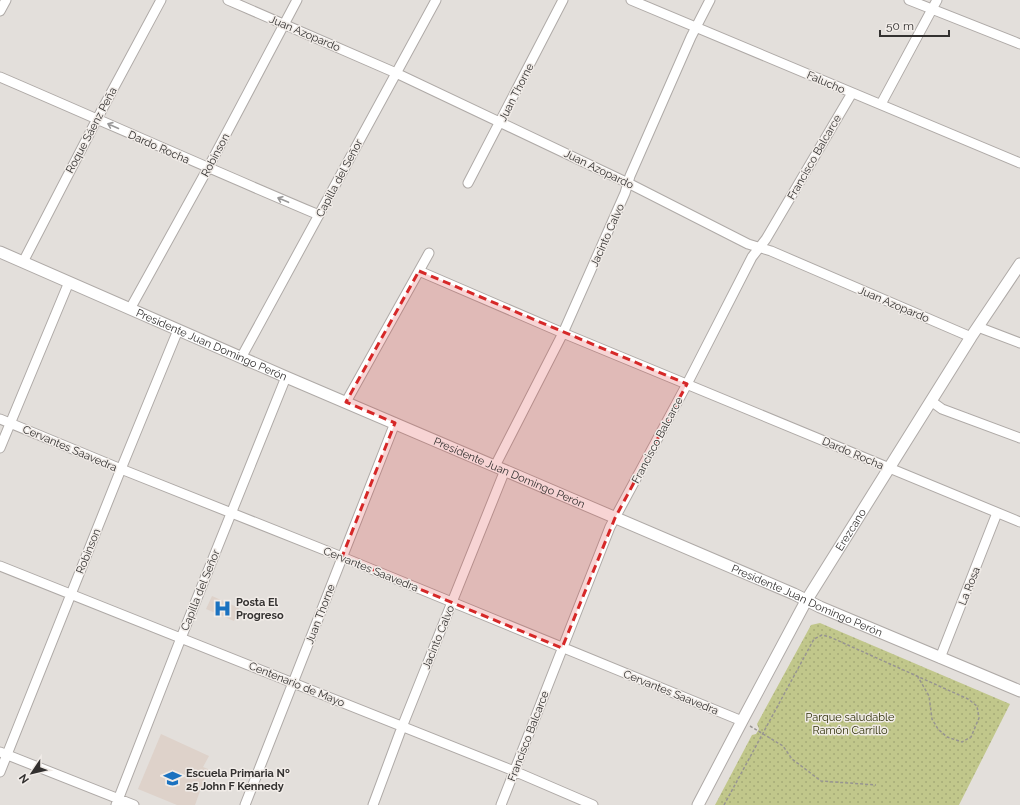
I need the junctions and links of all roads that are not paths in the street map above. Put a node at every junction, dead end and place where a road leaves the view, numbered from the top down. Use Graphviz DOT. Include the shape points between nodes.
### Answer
graph roads {
  1 [pos="6,0"];
  2 [pos="162,0"];
  3 [pos="228,0"];
  4 [pos="297,0"];
  5 [pos="436,0"];
  6 [pos="563,0"];
  7 [pos="632,0"];
  8 [pos="710,0"];
  9 [pos="909,0"];
  10 [pos="938,0"];
  11 [pos="933,9"];
  12 [pos="0,11"];
  13 [pos="284,24"];
  14 [pos="696,28"];
  15 [pos="1020,44"];
  16 [pos="396,73"];
  17 [pos="0,77"];
  18 [pos="852,93"];
  19 [pos="881,104"];
  20 [pos="97,119"];
  21 [pos="500,122"];
  22 [pos="1020,163"];
  23 [pos="208,168"];
  24 [pos="468,183"];
  25 [pos="628,183"];
  26 [pos="319,215"];
  27 [pos="760,248"];
  28 [pos="0,252"];
  29 [pos="429,253"];
  30 [pos="23,262"];
  31 [pos="1020,264"];
  32 [pos="419,271"];
  33 [pos="69,282"];
  34 [pos="130,309"];
  35 [pos="978,327"];
  36 [pos="178,330"];
  37 [pos="563,333"];
  38 [pos="971,337"];
  39 [pos="1020,343"];
  40 [pos="242,356"];
  41 [pos="286,377"];
  42 [pos="687,384"];
  43 [pos="931,401"];
  44 [pos="346,402"];
  45 [pos="0,419"];
  46 [pos="10,423"];
  47 [pos="395,423"];
  48 [pos="1020,438"];
  49 [pos="0,448"];
  50 [pos="500,468"];
  51 [pos="889,468"];
  52 [pos="121,470"];
  53 [pos="998,513"];
  54 [pos="231,514"];
  55 [pos="615,518"];
  56 [pos="1020,522"];
  57 [pos="342,557"];
  58 [pos="0,566"];
  59 [pos="71,594"];
  60 [pos="806,601"];
  61 [pos="452,602"];
  62 [pos="181,638"];
  63 [pos="562,648"];
  64 [pos="940,658"];
  65 [pos="293,683"];
  66 [pos="1020,691"];
  67 [pos="742,721"];
  68 [pos="402,727"];
  69 [pos="3,754"];
  70 [pos="514,771"];
  71 [pos="0,772"];
  72 [pos="117,802"];
  73 [pos="134,805"];
  74 [pos="245,805"];
  75 [pos="373,805"];
  76 [pos="501,805"];
  77 [pos="593,805"];
  78 [pos="698,805"];
  1 -- 12 [label="street"];
  2 -- 20 [label="street, Roque Sáenz Peña"];
  3 -- 13 [label="street, Juan Azopardo"];
  4 -- 13 [label="street, Robinson"];
  5 -- 16 [label="street, Capilla del Señor"];
  6 -- 21 [label="street, Juan Thorne"];
  7 -- 14 [label="street, Falucho"];
  8 -- 14 [label="street, Jacinto Calvo"];
  9 -- 11 [label="street"];
  10 -- 11 [label="street"];
  11 -- 15 [label="street"];
  11 -- 19 [label="street"];
  13 -- 16 [label="street, Juan Azopardo"];
  13 -- 23 [label="street, Robinson"];
  14 -- 18 [label="street, Falucho"];
  14 -- 25 [label="street, Jacinto Calvo"];
  16 -- 21 [label="street, Juan Azopardo"];
  16 -- 26 [label="street, Capilla del Señor"];
  17 -- 20 [label="street, Dardo Rocha"];
  18 -- 19 [label="street, Falucho"];
  18 -- 27 [label="street, Francisco Balcarce"];
  19 -- 22 [label="street, Falucho"];
  23 -- 20 [label="street, Dardo Rocha, one-way"];
  20 -- 30 [label="street, Roque Sáenz Peña"];
  21 -- 24 [label="street, Juan Thorne"];
  21 -- 25 [label="street, Juan Azopardo"];
  26 -- 23 [label="street, Dardo Rocha, one-way"];
  23 -- 34 [label="street, Robinson"];
  25 -- 27 [label="street, Juan Azopardo"];
  25 -- 37 [label="street, Jacinto Calvo"];
  26 -- 40 [label="street, Capilla del Señor"];
  27 -- 38 [label="street, Juan Azopardo"];
  27 -- 42 [label="street, Francisco Balcarce" via="752,257"];
  28 -- 30 [label="street, Presidente Juan Domingo Perón"];
  29 -- 32 [label="street"];
  30 -- 33 [label="street, Presidente Juan Domingo Perón"];
  31 -- 35 [label="street, Erezcano"];
  32 -- 37 [label="street, Dardo Rocha"];
  32 -- 44 [label="street"];
  33 -- 34 [label="street, Presidente Juan Domingo Perón"];
  33 -- 46 [label="street"];
  34 -- 36 [label="street, Presidente Juan Domingo Perón"];
  35 -- 38 [label="street, Erezcano"];
  35 -- 39 [label="street"];
  36 -- 40 [label="street, Presidente Juan Domingo Perón"];
  36 -- 52 [label="street, Robinson"];
  37 -- 42 [label="street, Dardo Rocha"];
  37 -- 50 [label="street, Jacinto Calvo"];
  38 -- 43 [label="street, Erezcano"];
  40 -- 41 [label="street, Presidente Juan Domingo Perón"];
  41 -- 44 [label="street, Presidente Juan Domingo Perón"];
  41 -- 54 [label="street, Capilla del Señor"];
  42 -- 51 [label="street, Dardo Rocha"];
  42 -- 55 [label="street, Francisco Balcarce"];
  43 -- 48 [label="street" via="942,409"];
  43 -- 51 [label="street, Erezcano"];
  44 -- 47 [label="street, Presidente Juan Domingo Perón"];
  45 -- 46 [label="street, Cervantes Saavedra"];
  46 -- 49 [label="street"];
  46 -- 52 [label="street, Cervantes Saavedra"];
  47 -- 50 [label="street, Presidente Juan Domingo Perón"];
  47 -- 57 [label="street, Juan Thorne"];
  50 -- 55 [label="street, Presidente Juan Domingo Perón"];
  50 -- 61 [label="street, Jacinto Calvo"];
  51 -- 53 [label="street, Dardo Rocha"];
  51 -- 60 [label="street, Erezcano"];
  52 -- 54 [label="street, Cervantes Saavedra"];
  52 -- 59 [label="street, Robinson"];
  53 -- 56 [label="street, Dardo Rocha"];
  53 -- 64 [label="street, La Rosa"];
  54 -- 57 [label="street, Cervantes Saavedra"];
  54 -- 62 [label="street, Capilla del Señor"];
  55 -- 60 [label="street, Presidente Juan Domingo Perón"];
  55 -- 63 [label="street, Francisco Balcarce"];
  57 -- 61 [label="street, Cervantes Saavedra"];
  57 -- 65 [label="street, Juan Thorne"];
  58 -- 59 [label="street, Centenario de Mayo"];
  59 -- 62 [label="street, Centenario de Mayo"];
  59 -- 69 [label="street, Robinson"];
  60 -- 64 [label="street, Presidente Juan Domingo Perón"];
  60 -- 67 [label="street, Erezcano"];
  61 -- 63 [label="street, Cervantes Saavedra"];
  61 -- 68 [label="street, Jacinto Calvo"];
  62 -- 65 [label="street, Centenario de Mayo"];
  62 -- 72 [label="street, Capilla del Señor"];
  63 -- 67 [label="street, Cervantes Saavedra"];
  63 -- 70 [label="street, Francisco Balcarce"];
  64 -- 66 [label="street, Presidente Juan Domingo Perón"];
  65 -- 68 [label="street, Centenario de Mayo"];
  65 -- 74 [label="street, Juan Thorne"];
  67 -- 78 [label="street, Erezcano"];
  68 -- 70 [label="street, Centenario de Mayo"];
  68 -- 75 [label="street, Jacinto Calvo"];
  69 -- 71 [label="street, Robinson"];
  69 -- 72 [label="street"];
  70 -- 76 [label="street, Francisco Balcarce"];
  70 -- 77 [label="street, Centenario de Mayo"];
  72 -- 73 [label="street"];
}
